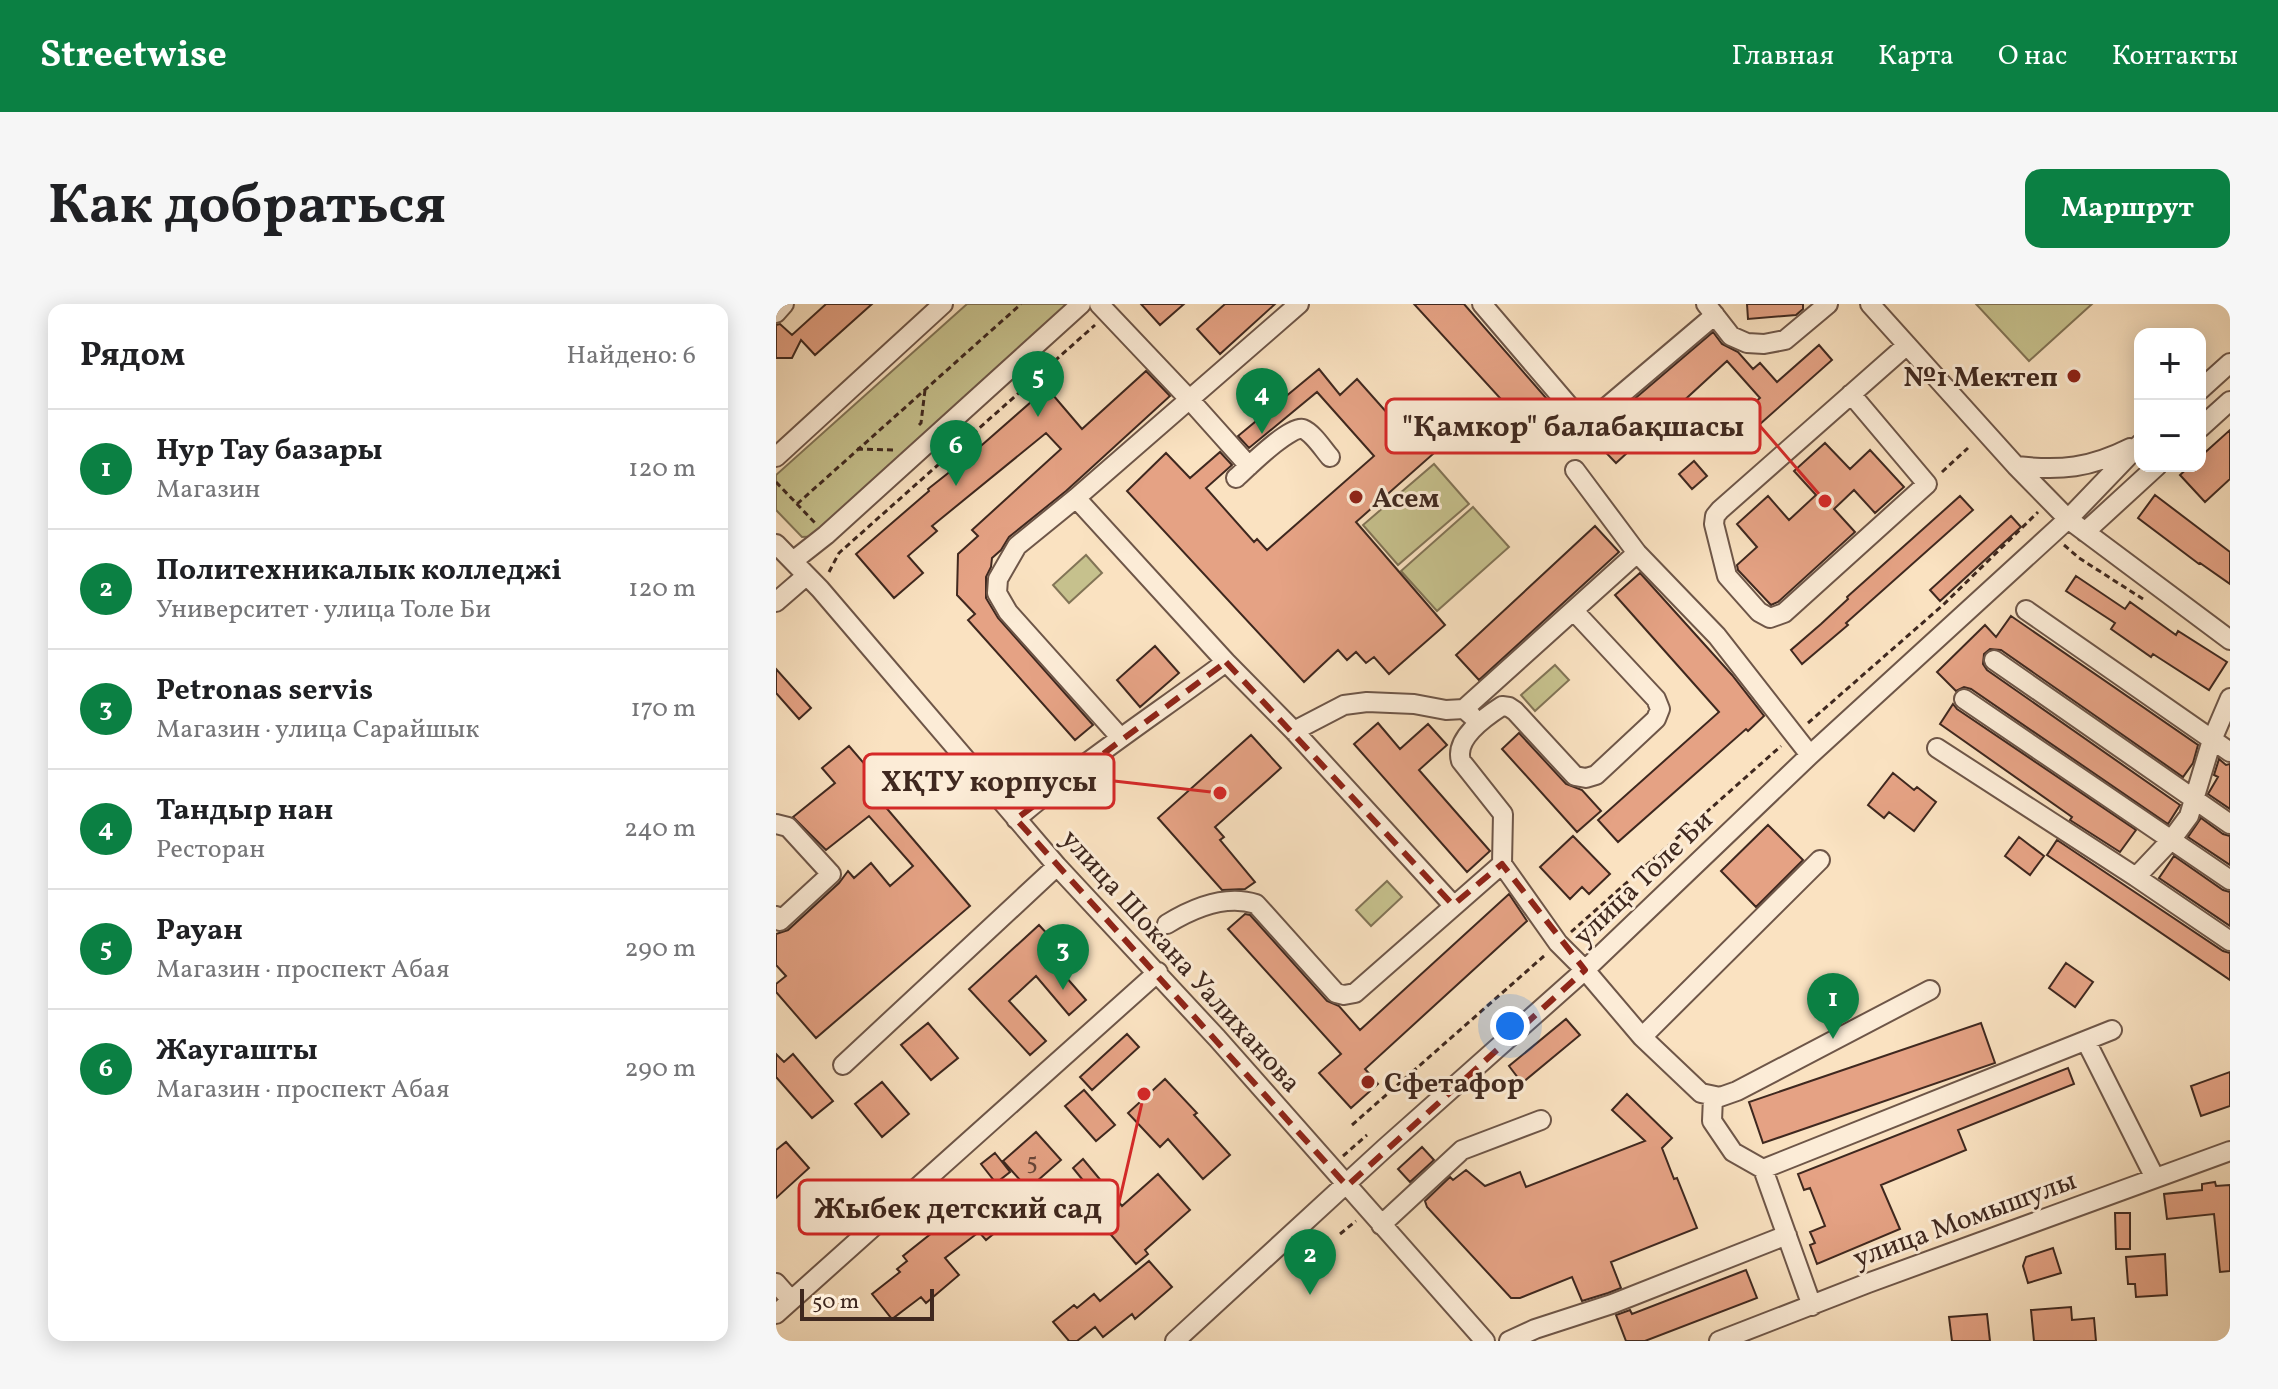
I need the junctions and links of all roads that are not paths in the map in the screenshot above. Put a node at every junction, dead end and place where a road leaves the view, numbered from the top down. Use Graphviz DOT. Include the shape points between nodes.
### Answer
graph roads {
  1 [pos="784,304"];
  2 [pos="943,304"];
  3 [pos="1081,304"];
  4 [pos="1299,304"];
  5 [pos="1482,304"];
  6 [pos="1828,304"];
  7 [pos="1870,304"];
  8 [pos="1104,309"];
  9 [pos="1710,309"];
  10 [pos="776,313"];
  11 [pos="1907,345"];
  12 [pos="2230,363"];
  13 [pos="2206,385"];
  14 [pos="1851,394"];
  15 [pos="1190,400"];
  16 [pos="2230,401"];
  17 [pos="2206,423"];
  18 [pos="2134,447"];
  19 [pos="2134,450"];
  20 [pos="776,457"];
  21 [pos="1330,457"];
  22 [pos="2016,466"];
  23 [pos="1575,470"];
  24 [pos="2150,472"];
  25 [pos="1076,498"];
  26 [pos="2068,519"];
  27 [pos="2085,532"];
  28 [pos="776,544"];
  29 [pos="1637,553"];
  30 [pos="793,561"];
  31 [pos="813,582"];
  32 [pos="776,602"];
  33 [pos="2026,610"];
  34 [pos="1574,611"];
  35 [pos="2230,640"];
  36 [pos="1994,660"];
  37 [pos="1226,662"];
  38 [pos="2230,698"];
  39 [pos="1964,699"];
  40 [pos="1464,709"];
  41 [pos="1480,724"];
  42 [pos="1294,731"];
  43 [pos="1120,737"];
  44 [pos="2212,740"];
  45 [pos="1937,748"];
  46 [pos="2230,752"];
  47 [pos="1810,755"];
  48 [pos="2195,799"];
  49 [pos="1016,819"];
  50 [pos="776,824"];
  51 [pos="2230,824"];
  52 [pos="2172,839"];
  53 [pos="1820,860"];
  54 [pos="1502,864"];
  55 [pos="1057,866"];
  56 [pos="2136,877"];
  57 [pos="2230,880"];
  58 [pos="1453,905"];
  59 [pos="776,916"];
  60 [pos="1167,924"];
  61 [pos="2230,941"];
  62 [pos="1158,972"];
  63 [pos="1591,977"];
  64 [pos="1930,990"];
  65 [pos="2112,1030"];
  66 [pos="1642,1037"];
  67 [pos="2086,1041"];
  68 [pos="843,1065"];
  69 [pos="1713,1097"];
  70 [pos="1541,1120"];
  71 [pos="2230,1151"];
  72 [pos="1763,1169"];
  73 [pos="2155,1178"];
  74 [pos="1347,1186"];
  75 [pos="1381,1225"];
  76 [pos="1787,1235"];
  77 [pos="776,1283"];
  78 [pos="791,1300"];
  79 [pos="1812,1306"];
  80 [pos="776,1314"];
  81 [pos="1175,1341"];
  82 [pos="1485,1341"];
  83 [pos="1509,1341"];
  84 [pos="1719,1341"];
  1 -- 10 [label="street"];
  2 -- 20 [label="street"];
  3 -- 30 [label="street"];
  4 -- 15 [label="street"];
  5 -- 9 [label="street" via="1576,414 1586,418 1596,416"];
  6 -- 9 [label="street" via="1785,340 1764,344 1731,336"];
  7 -- 11 [label="street"];
  8 -- 15 [label="street"];
  11 -- 14 [label="street"];
  11 -- 22 [label="street"];
  12 -- 13 [label="street"];
  14 -- 14 [label="street" via="1715,516 1727,576 1770,618 1784,613 1927,484"];
  15 -- 21 [label="street" via="1242,472 1292,430 1303,430"];
  15 -- 25 [label="street"];
  16 -- 17 [label="street"];
  18 -- 22 [label="street" via="2079,467"];
  19 -- 26 [label="street, улица Толе Би"];
  22 -- 26 [label="street"];
  23 -- 29 [label="street"];
  24 -- 27 [label="street"];
  25 -- 37 [label="street"];
  25 -- 43 [label="street" via="1017,546 998,579 997,593"];
  26 -- 27 [label="street"];
  26 -- 47 [label="street, улица Толе Би"];
  27 -- 35 [label="street"];
  28 -- 30 [label="street, улица Шокана Уалиханова"];
  29 -- 34 [label="street"];
  29 -- 47 [label="street" via="1717,636"];
  30 -- 31 [label="street, улица Шокана Уалиханова"];
  31 -- 32 [label="street"];
  31 -- 49 [label="street, улица Шокана Уалиханова"];
  33 -- 44 [label="street"];
  34 -- 40 [label="street"];
  34 -- 41 [label="street" via="1656,699 1656,719 1596,775 1586,778 1575,776 1509,707 1502,706"];
  36 -- 48 [label="street"];
  37 -- 42 [label="street"];
  37 -- 43 [label="street"];
  38 -- 44 [label="street"];
  39 -- 52 [label="street"];
  40 -- 41 [label="street"];
  40 -- 42 [label="street" via="1367,702 1344,705"];
  41 -- 54 [label="street" via="1458,752 1503,814"];
  42 -- 58 [label="street"];
  43 -- 49 [label="street"];
  44 -- 46 [label="street"];
  44 -- 48 [label="street"];
  45 -- 56 [label="street"];
  47 -- 63 [label="street, улица Толе Би"];
  48 -- 51 [label="street"];
  48 -- 52 [label="street"];
  49 -- 55 [label="street, улица Шокана Уалиханова"];
  50 -- 59 [label="street" via="788,827 831,874 780,921"];
  52 -- 56 [label="street"];
  52 -- 57 [label="street"];
  53 -- 66 [label="street"];
  54 -- 58 [label="street"];
  54 -- 63 [label="street" via="1558,943"];
  55 -- 62 [label="street, улица Шокана Уалиханова"];
  55 -- 68 [label="street"];
  56 -- 61 [label="street"];
  58 -- 60 [label="street" via="1349,995 1336,993 1256,904 1208,904"];
  62 -- 74 [label="street, улица Шокана Уалиханова"];
  62 -- 78 [label="street"];
  63 -- 66 [label="street"];
  63 -- 74 [label="street, улица Толе Би" via="1385,1148"];
  64 -- 69 [label="street" via="1737,1091"];
  65 -- 67 [label="street"];
  66 -- 69 [label="street" via="1701,1093"];
  67 -- 72 [label="street"];
  67 -- 73 [label="street"];
  69 -- 72 [label="street" via="1712,1121 1719,1132 1733,1152"];
  70 -- 75 [label="street" via="1462,1150"];
  71 -- 73 [label="street, улица Момышулы"];
  72 -- 76 [label="street"];
  73 -- 79 [label="street, улица Момышулы"];
  74 -- 75 [label="street, улица Шокана Уалиханова"];
  74 -- 81 [label="street, улица Толе Би"];
  75 -- 82 [label="street, улица Шокана Уалиханова"];
  76 -- 79 [label="street"];
  76 -- 83 [label="street"];
  77 -- 78 [label="street"];
  78 -- 80 [label="street"];
  79 -- 84 [label="street, улица Момышулы"];
}
